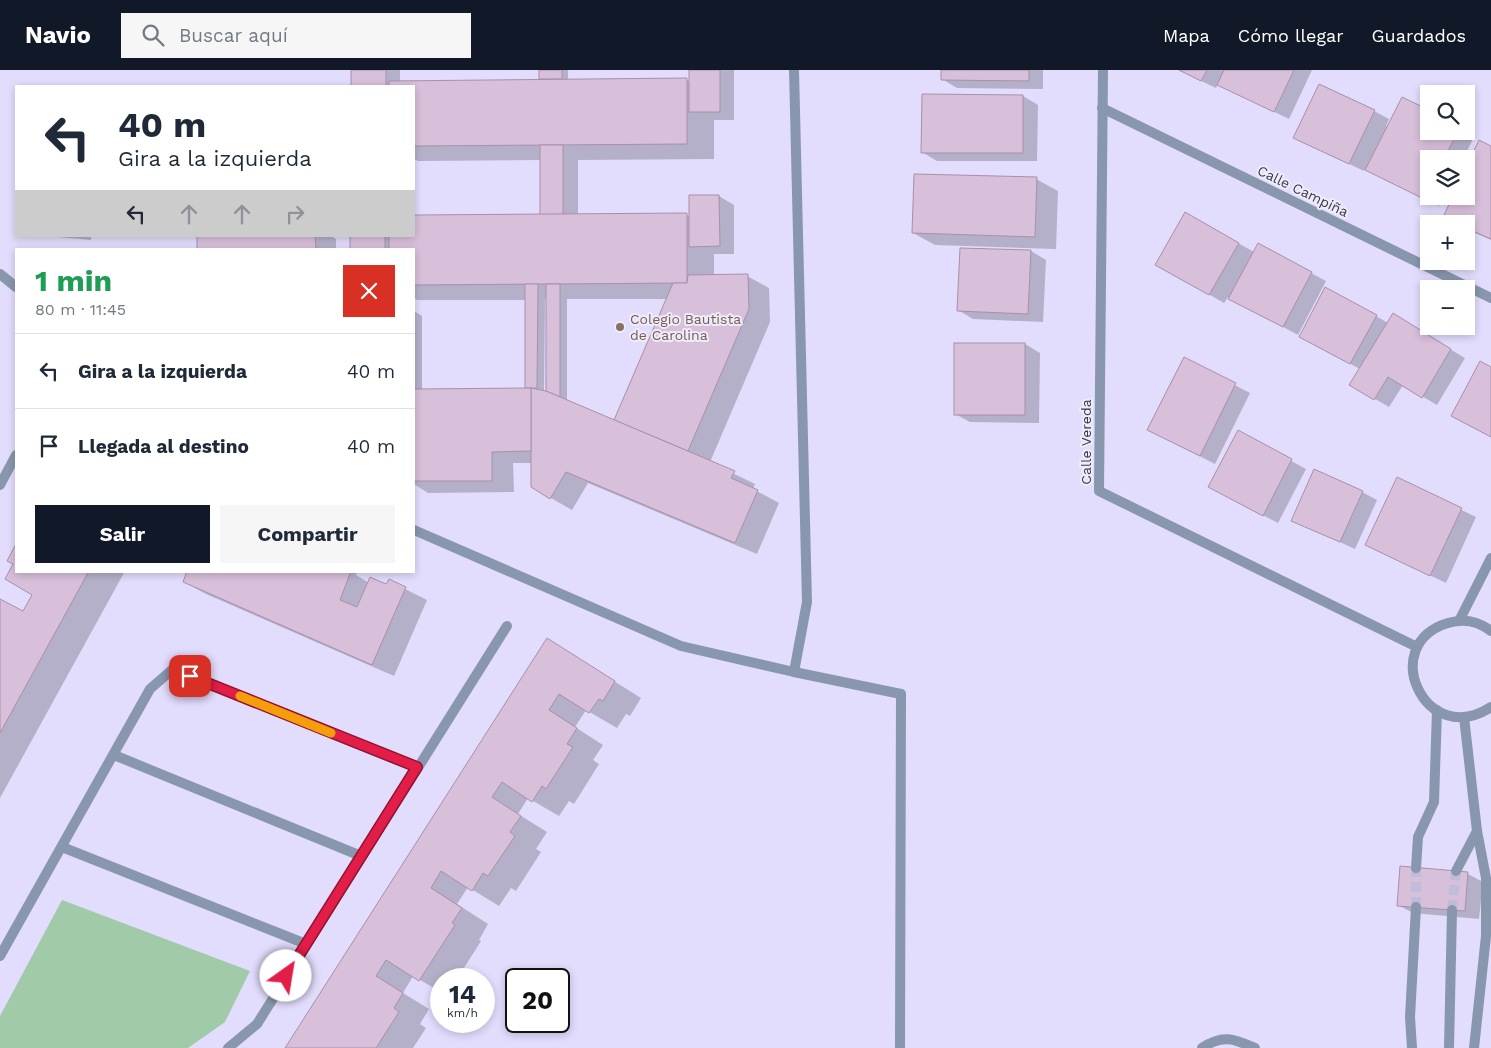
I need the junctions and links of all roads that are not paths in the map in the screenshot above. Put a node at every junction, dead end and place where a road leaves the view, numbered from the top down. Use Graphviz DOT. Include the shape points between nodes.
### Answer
graph roads {
  1 [pos="794,70"];
  2 [pos="1103,70"];
  3 [pos="1102,108"];
  4 [pos="0,274"];
  5 [pos="15,286"];
  6 [pos="1491,298"];
  7 [pos="15,457"];
  8 [pos="0,486"];
  9 [pos="415,530"];
  10 [pos="1491,558"];
  11 [pos="1460,619"];
  12 [pos="507,626"];
  13 [pos="1491,631"];
  14 [pos="1417,647"];
  15 [pos="794,672"];
  16 [pos="1491,707"];
  17 [pos="1437,710"];
  18 [pos="1464,717"];
  19 [pos="114,755"];
  20 [pos="417,767"];
  21 [pos="1477,831"];
  22 [pos="62,847"];
  23 [pos="361,856"];
  24 [pos="1416,868"];
  25 [pos="1456,871"];
  26 [pos="1416,907"];
  27 [pos="1452,910"];
  28 [pos="306,944"];
  29 [pos="0,956"];
  30 [pos="228,1048"];
  31 [pos="900,1048"];
  32 [pos="1202,1048"];
  33 [pos="1255,1048"];
  34 [pos="1412,1048"];
  35 [pos="1449,1048"];
  36 [pos="1474,1048"];
  1 -- 15 [label="street" via="807,602"];
  2 -- 3 [label="street, Calle Vereda"];
  3 -- 6 [label="street, Calle Campiña"];
  3 -- 14 [label="street, Calle Vereda" via="1099,491"];
  4 -- 5 [label="street"];
  7 -- 8 [label="street"];
  9 -- 15 [label="street" via="681,646"];
  10 -- 11 [label="street"];
  11 -- 13 [label="street" via="1482,624"];
  11 -- 14 [label="street" via="1434,627"];
  12 -- 20 [label="street"];
  14 -- 17 [label="street" via="1411,668 1416,688 1428,705"];
  15 -- 31 [label="street" via="901,694"];
  16 -- 18 [label="street"];
  17 -- 18 [label="street" via="1447,716"];
  17 -- 24 [label="street" via="1434,802 1418,837"];
  18 -- 21 [label="street"];
  19 -- 20 [label="street" via="150,689 173,669"];
  19 -- 22 [label="street"];
  19 -- 23 [label="street"];
  20 -- 23 [label="street"];
  21 -- 25 [label="street"];
  21 -- 36 [label="street" via="1486,878 1486,927"];
  22 -- 28 [label="street"];
  22 -- 29 [label="street"];
  23 -- 28 [label="street"];
  26 -- 34 [label="street" via="1410,1017"];
  27 -- 35 [label="street"];
  28 -- 30 [label="street" via="257,1024"];
  32 -- 33 [label="street" via="1215,1039 1234,1039"];
}
